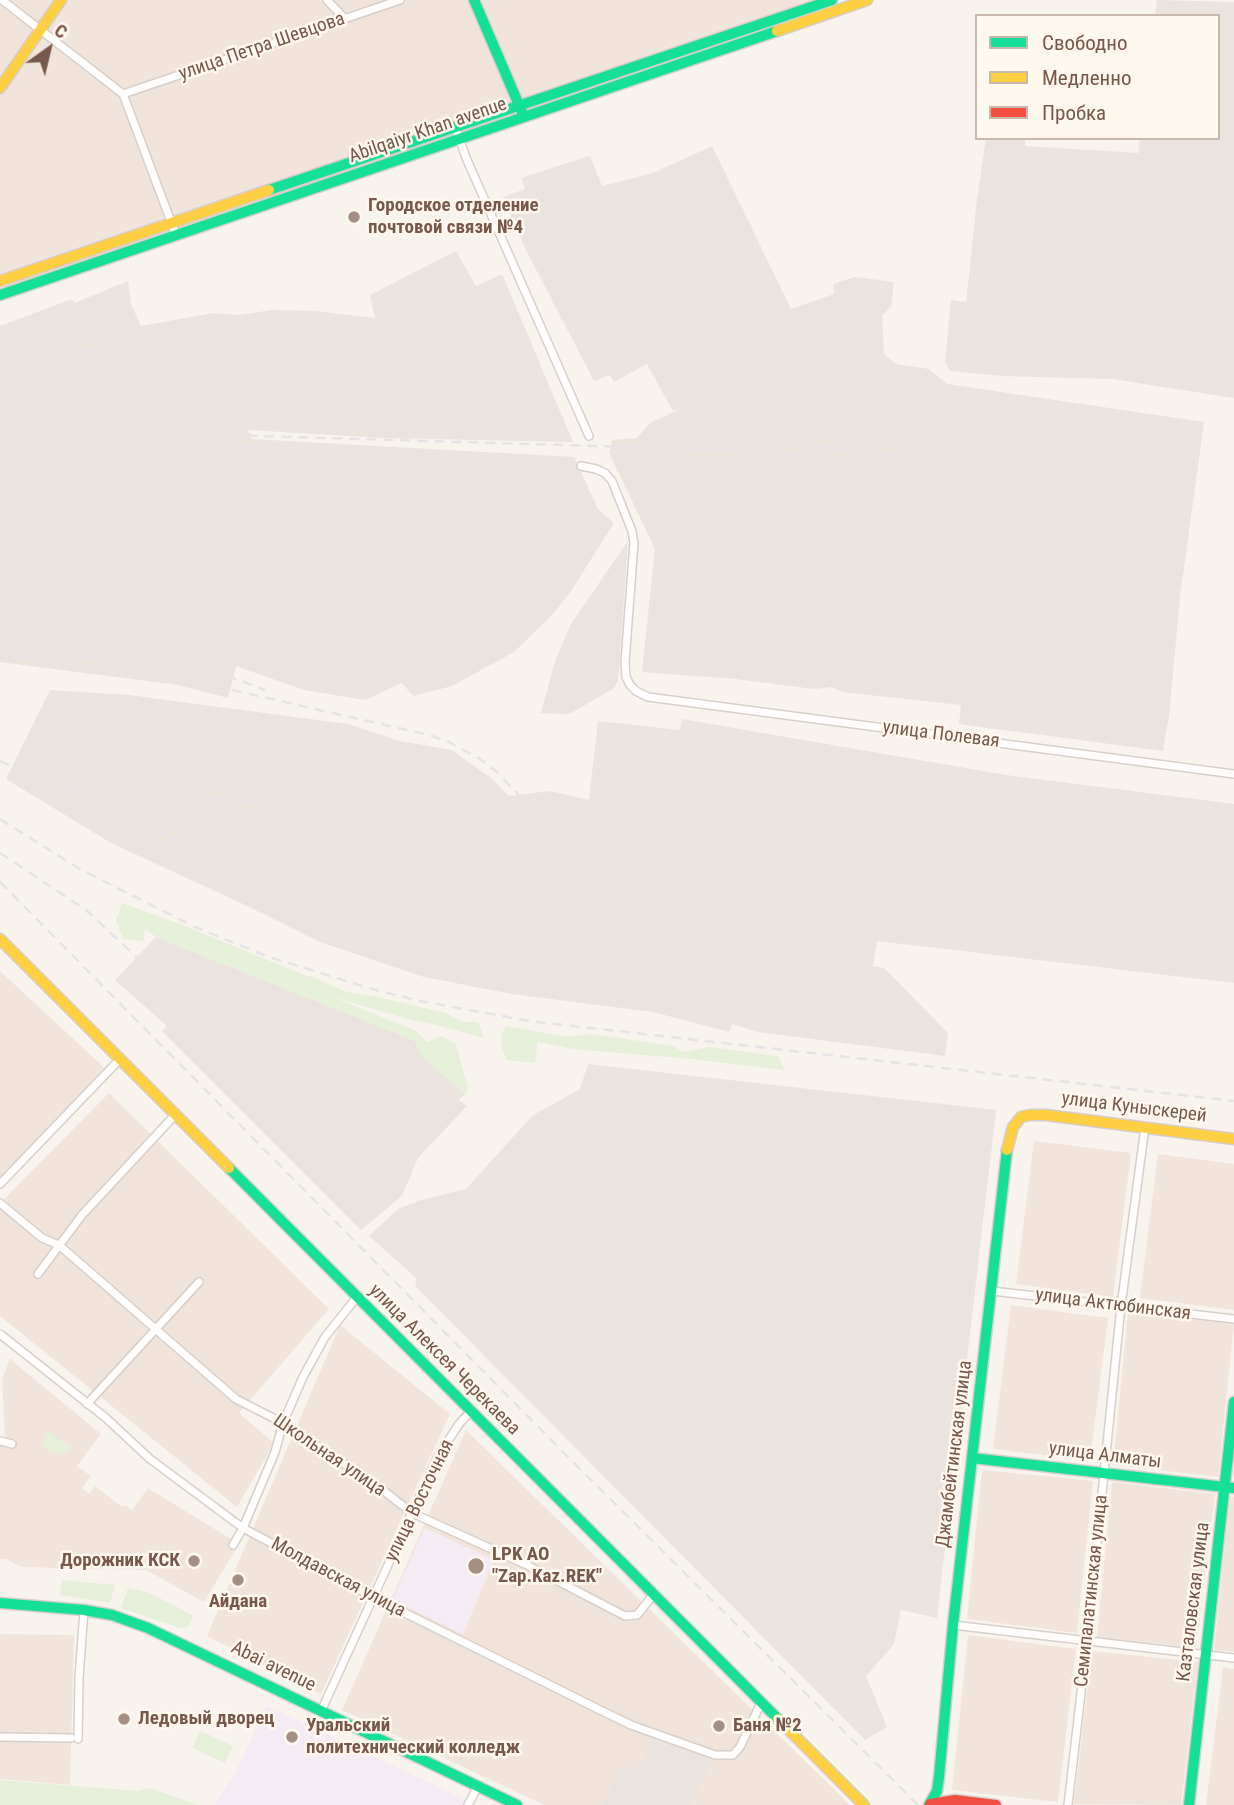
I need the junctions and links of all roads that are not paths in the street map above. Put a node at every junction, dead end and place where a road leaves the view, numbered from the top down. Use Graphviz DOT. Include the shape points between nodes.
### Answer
graph roads {
  1 [pos="2,0"];
  2 [pos="61,0"];
  3 [pos="327,0"];
  4 [pos="400,0"];
  5 [pos="474,0"];
  6 [pos="832,0"];
  7 [pos="867,0"];
  8 [pos="345,19"];
  9 [pos="40,28"];
  10 [pos="0,88"];
  11 [pos="123,94"];
  12 [pos="518,106"];
  13 [pos="524,117"];
  14 [pos="455,127"];
  15 [pos="459,139"];
  16 [pos="172,223"];
  17 [pos="176,235"];
  18 [pos="0,281"];
  19 [pos="0,295"];
  20 [pos="589,436"];
  21 [pos="582,466"];
  22 [pos="1234,774"];
  23 [pos="0,939"];
  24 [pos="120,1059"];
  25 [pos="175,1115"];
  26 [pos="1030,1115"];
  27 [pos="1145,1127"];
  28 [pos="1234,1139"];
  29 [pos="0,1184"];
  30 [pos="0,1203"];
  31 [pos="60,1245"];
  32 [pos="38,1274"];
  33 [pos="199,1282"];
  34 [pos="992,1291"];
  35 [pos="357,1297"];
  36 [pos="1121,1306"];
  37 [pos="1234,1319"];
  38 [pos="156,1331"];
  39 [pos="0,1335"];
  40 [pos="1234,1402"];
  41 [pos="87,1404"];
  42 [pos="471,1411"];
  43 [pos="283,1423"];
  44 [pos="0,1441"];
  45 [pos="12,1444"];
  46 [pos="972,1458"];
  47 [pos="1104,1473"];
  48 [pos="1230,1487"];
  49 [pos="412,1513"];
  50 [pos="243,1528"];
  51 [pos="233,1545"];
  52 [pos="654,1594"];
  53 [pos="373,1597"];
  54 [pos="0,1603"];
  55 [pos="84,1611"];
  56 [pos="953,1625"];
  57 [pos="1087,1642"];
  58 [pos="1205,1655"];
  59 [pos="1234,1658"];
  60 [pos="761,1703"];
  61 [pos="322,1709"];
  62 [pos="0,1737"];
  63 [pos="478,1786"];
  64 [pos="468,1805"];
  65 [pos="517,1805"];
  66 [pos="864,1805"];
  67 [pos="930,1805"];
  68 [pos="996,1805"];
  69 [pos="1068,1805"];
  70 [pos="1189,1805"];
  1 -- 9 [label="street"];
  2 -- 9 [label="street"];
  3 -- 8 [label="street"];
  4 -- 8 [label="street, улица Петра Шевцова"];
  5 -- 12 [label="street"];
  6 -- 12 [label="street, Abilqaiyr Khan avenue"];
  7 -- 13 [label="street, Abilqaiyr Khan avenue"];
  8 -- 11 [label="street, улица Петра Шевцова"];
  9 -- 10 [label="street"];
  9 -- 11 [label="street"];
  11 -- 16 [label="street"];
  12 -- 13 [label="street"];
  12 -- 14 [label="street, Abilqaiyr Khan avenue"];
  13 -- 15 [label="street, Abilqaiyr Khan avenue"];
  14 -- 15 [label="street"];
  14 -- 16 [label="street, Abilqaiyr Khan avenue"];
  15 -- 17 [label="street, Abilqaiyr Khan avenue"];
  15 -- 20 [label="street"];
  16 -- 17 [label="street"];
  16 -- 18 [label="street, Abilqaiyr Khan avenue"];
  17 -- 19 [label="street, Abilqaiyr Khan avenue"];
  21 -- 22 [label="street, улица Полевая" via="606,473 628,518 634,543 625,677 636,691"];
  23 -- 24 [label="street, улица Алексея Черекаева"];
  24 -- 25 [label="street, улица Алексея Черекаева"];
  24 -- 29 [label="street"];
  25 -- 31 [label="street"];
  25 -- 35 [label="street, улица Алексея Черекаева"];
  26 -- 27 [label="street, улица Куныскерей"];
  26 -- 34 [label="street, Джамбейтинская улица" via="1021,1117 1009,1135"];
  27 -- 28 [label="street, улица Куныскерей"];
  27 -- 36 [label="street, Семипалатинская улица"];
  30 -- 31 [label="street, Школьная улица" via="42,1238"];
  31 -- 32 [label="street"];
  31 -- 38 [label="street, Школьная улица"];
  33 -- 38 [label="street"];
  34 -- 36 [label="street, улица Актюбинская"];
  34 -- 46 [label="street, Джамбейтинская улица"];
  35 -- 42 [label="street, улица Алексея Черекаева"];
  35 -- 43 [label="street" via="325,1336"];
  36 -- 37 [label="street, улица Актюбинская"];
  36 -- 47 [label="street, Семипалатинская улица"];
  38 -- 41 [label="street"];
  38 -- 43 [label="street, Школьная улица" via="236,1399"];
  39 -- 41 [label="street, Молдавская улица"];
  40 -- 48 [label="street, Казталовская улица"];
  41 -- 50 [label="street, Молдавская улица" via="150,1460"];
  42 -- 49 [label="street, улица Восточная" via="438,1458"];
  42 -- 52 [label="street, улица Алексея Черекаева"];
  43 -- 49 [label="street, Школьная улица"];
  43 -- 50 [label="street"];
  44 -- 45 [label="street"];
  46 -- 47 [label="street, улица Алматы"];
  46 -- 56 [label="street, Джамбейтинская улица"];
  47 -- 48 [label="street, улица Алматы"];
  47 -- 57 [label="street, Семипалатинская улица"];
  48 -- 58 [label="street, Казталовская улица"];
  49 -- 52 [label="street, Школьная улица" via="625,1616 637,1615"];
  49 -- 53 [label="street, улица Восточная"];
  50 -- 51 [label="street"];
  50 -- 53 [label="street, Молдавская улица"];
  52 -- 60 [label="street, улица Алексея Черекаева"];
  53 -- 60 [label="street, Молдавская улица" via="631,1725 715,1755 733,1755"];
  53 -- 61 [label="street, улица Восточная"];
  54 -- 55 [label="street, Abai avenue"];
  55 -- 61 [label="street, Abai avenue" via="148,1628"];
  55 -- 62 [label="street" via="74,1739"];
  56 -- 57 [label="street"];
  56 -- 67 [label="street, Джамбейтинская улица" via="939,1777"];
  57 -- 58 [label="street"];
  57 -- 69 [label="street, Семипалатинская улица"];
  58 -- 59 [label="street"];
  58 -- 70 [label="street, Казталовская улица"];
  60 -- 66 [label="street, улица Алексея Черекаева"];
  61 -- 63 [label="street, Abai avenue"];
  63 -- 64 [label="street"];
  63 -- 65 [label="street, Abai avenue"];
  67 -- 68 [label="street" via="956,1800"];
}
